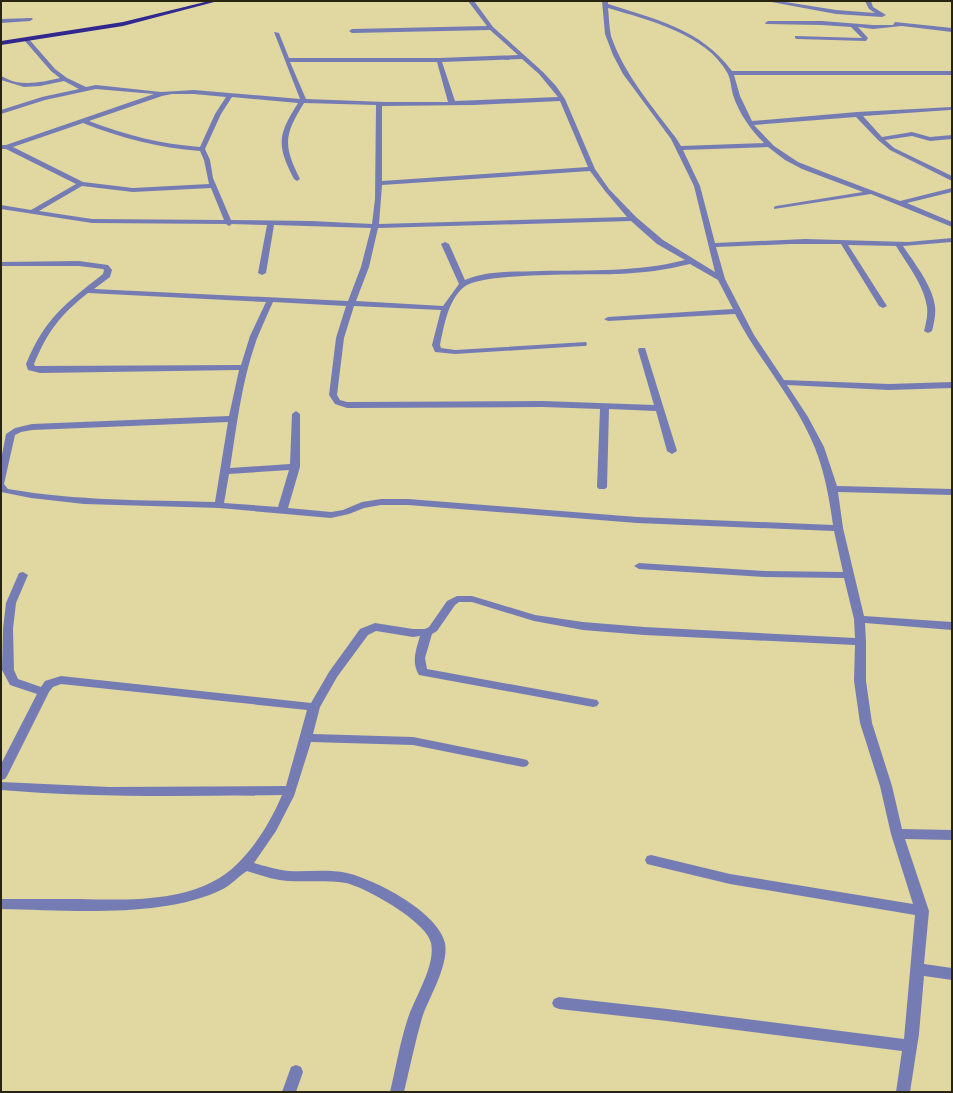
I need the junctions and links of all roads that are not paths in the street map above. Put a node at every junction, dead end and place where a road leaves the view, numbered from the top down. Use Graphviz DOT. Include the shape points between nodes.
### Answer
graph roads {
  1 [pos="215,1"];
  2 [pos="471,1"];
  3 [pos="769,1"];
  4 [pos="868,1"];
  5 [pos="605,3"];
  6 [pos="883,15"];
  7 [pos="30,19"];
  8 [pos="1,21"];
  9 [pos="768,23"];
  10 [pos="853,26"];
  11 [pos="900,26"];
  12 [pos="491,28"];
  13 [pos="952,30"];
  14 [pos="352,31"];
  15 [pos="276,34"];
  16 [pos="797,37"];
  17 [pos="26,40"];
  18 [pos="1,43"];
  19 [pos="522,57"];
  20 [pos="287,60"];
  21 [pos="439,60"];
  22 [pos="730,73"];
  23 [pos="952,73"];
  24 [pos="1,78"];
  25 [pos="64,80"];
  26 [pos="84,89"];
  27 [pos="162,94"];
  28 [pos="230,96"];
  29 [pos="562,99"];
  30 [pos="303,100"];
  31 [pos="452,103"];
  32 [pos="379,104"];
  33 [pos="950,108"];
  34 [pos="1,112"];
  35 [pos="858,114"];
  36 [pos="84,121"];
  37 [pos="750,123"];
  38 [pos="952,137"];
  39 [pos="880,139"];
  40 [pos="769,145"];
  41 [pos="4,147"];
  42 [pos="202,148"];
  43 [pos="679,148"];
  44 [pos="592,168"];
  45 [pos="297,179"];
  46 [pos="952,179"];
  47 [pos="378,182"];
  48 [pos="81,184"];
  49 [pos="214,186"];
  50 [pos="952,190"];
  51 [pos="870,192"];
  52 [pos="900,203"];
  53 [pos="1,207"];
  54 [pos="776,208"];
  55 [pos="34,211"];
  56 [pos="633,219"];
  57 [pos="271,223"];
  58 [pos="229,224"];
  59 [pos="952,225"];
  60 [pos="375,227"];
  61 [pos="952,240"];
  62 [pos="844,242"];
  63 [pos="445,244"];
  64 [pos="713,245"];
  65 [pos="899,245"];
  66 [pos="691,261"];
  67 [pos="3,267"];
  68 [pos="262,273"];
  69 [pos="721,279"];
  70 [pos="463,284"];
  71 [pos="88,291"];
  72 [pos="271,299"];
  73 [pos="352,304"];
  74 [pos="883,306"];
  75 [pos="445,308"];
  76 [pos="737,311"];
  77 [pos="608,319"];
  78 [pos="928,330"];
  79 [pos="583,344"];
  80 [pos="642,350"];
  81 [pos="244,367"];
  82 [pos="781,382"];
  83 [pos="952,385"];
  84 [pos="605,406"];
  85 [pos="658,408"];
  86 [pos="296,414"];
  87 [pos="233,418"];
  88 [pos="672,452"];
  89 [pos="295,467"];
  90 [pos="225,471"];
  91 [pos="1,482"];
  92 [pos="1,486"];
  93 [pos="602,487"];
  94 [pos="833,489"];
  95 [pos="952,492"];
  96 [pos="219,505"];
  97 [pos="282,511"];
  98 [pos="838,528"];
  99 [pos="639,566"];
  100 [pos="23,575"];
  101 [pos="850,575"];
  102 [pos="859,619"];
  103 [pos="952,626"];
  104 [pos="427,632"];
  105 [pos="861,642"];
  106 [pos="44,691"];
  107 [pos="593,703"];
  108 [pos="314,707"];
  109 [pos="306,738"];
  110 [pos="524,763"];
  111 [pos="1,776"];
  112 [pos="1,786"];
  113 [pos="290,790"];
  114 [pos="897,834"];
  115 [pos="952,835"];
  116 [pos="651,860"];
  117 [pos="245,865"];
  118 [pos="1,904"];
  119 [pos="922,911"];
  120 [pos="918,968"];
  121 [pos="952,974"];
  122 [pos="559,1003"];
  123 [pos="910,1046"];
  124 [pos="296,1072"];
  125 [pos="289,1092"];
  126 [pos="397,1092"];
  127 [pos="903,1092"];
  1 -- 17 [label="main road" via="123,24"];
  2 -- 12 [label="street"];
  3 -- 6 [label="street" via="836,12"];
  4 -- 6 [label="street" via="871,8"];
  5 -- 22 [label="street" via="689,36 705,45"];
  5 -- 43 [label="street" via="608,34 616,55 626,74"];
  6 -- 11 [label="street" via="890,22"];
  7 -- 8 [label="street"];
  9 -- 10 [label="street"];
  10 -- 11 [label="street"];
  10 -- 16 [label="street" via="865,38 864,40"];
  11 -- 13 [label="street"];
  12 -- 14 [label="street"];
  12 -- 19 [label="street"];
  15 -- 20 [label="street"];
  17 -- 18 [label="main road"];
  17 -- 25 [label="street"];
  19 -- 21 [label="street"];
  19 -- 29 [label="street" via="541,73"];
  20 -- 21 [label="street"];
  20 -- 30 [label="street"];
  21 -- 31 [label="street"];
  22 -- 23 [label="street"];
  22 -- 37 [label="street" via="737,98"];
  24 -- 25 [label="street" via="23,86"];
  25 -- 26 [label="street"];
  26 -- 27 [label="street" via="103,87"];
  26 -- 34 [label="street" via="44,98"];
  27 -- 28 [label="street" via="204,92"];
  27 -- 36 [label="street"];
  28 -- 30 [label="street"];
  28 -- 42 [label="street" via="218,114"];
  29 -- 31 [label="street"];
  29 -- 44 [label="street"];
  30 -- 32 [label="street"];
  30 -- 45 [label="street" via="290,120 283,141 284,153"];
  31 -- 32 [label="street"];
  32 -- 47 [label="street"];
  33 -- 35 [label="street"];
  35 -- 37 [label="street"];
  35 -- 39 [label="street"];
  36 -- 41 [label="street"];
  36 -- 42 [label="street" via="146,143"];
  37 -- 40 [label="street"];
  38 -- 39 [label="street" via="930,139 912,134"];
  39 -- 46 [label="street" via="911,160"];
  40 -- 43 [label="street"];
  40 -- 51 [label="street" via="798,164"];
  41 -- 48 [label="street"];
  42 -- 49 [label="street"];
  43 -- 64 [label="street" via="696,186"];
  44 -- 47 [label="street"];
  44 -- 56 [label="street" via="607,190"];
  47 -- 60 [label="street"];
  48 -- 49 [label="street" via="133,190"];
  48 -- 55 [label="street"];
  49 -- 58 [label="street"];
  50 -- 52 [label="street"];
  51 -- 52 [label="street"];
  51 -- 54 [label="street"];
  52 -- 59 [label="street"];
  53 -- 55 [label="street"];
  55 -- 58 [label="street" via="92,221"];
  56 -- 60 [label="street"];
  56 -- 66 [label="street" via="660,242"];
  57 -- 58 [label="street"];
  57 -- 60 [label="street"];
  57 -- 68 [label="street"];
  60 -- 73 [label="street"];
  61 -- 65 [label="street"];
  62 -- 64 [label="street"];
  62 -- 65 [label="street"];
  62 -- 74 [label="street"];
  63 -- 70 [label="street"];
  64 -- 69 [label="street"];
  65 -- 78 [label="street" via="931,304"];
  66 -- 69 [label="street"];
  66 -- 70 [label="street" via="659,268 483,278"];
  67 -- 71 [label="street" via="73,263 105,267 108,270 106,275"];
  69 -- 76 [label="street"];
  70 -- 75 [label="street"];
  71 -- 72 [label="street"];
  71 -- 81 [label="street" via="49,326 30,364 31,368 40,370"];
  72 -- 73 [label="street"];
  72 -- 81 [label="street" via="254,336"];
  73 -- 75 [label="street"];
  73 -- 84 [label="street" via="345,320 336,363 333,395 339,404"];
  75 -- 79 [label="street" via="436,345 438,350 445,352"];
  76 -- 77 [label="street"];
  76 -- 82 [label="street"];
  80 -- 85 [label="street"];
  81 -- 87 [label="street"];
  82 -- 83 [label="street" via="890,387"];
  82 -- 94 [label="street" via="816,441"];
  84 -- 85 [label="street"];
  84 -- 93 [label="street"];
  85 -- 88 [label="street"];
  86 -- 89 [label="street"];
  87 -- 90 [label="street"];
  87 -- 91 [label="street" via="32,427 18,430 11,434"];
  89 -- 90 [label="street"];
  89 -- 97 [label="street"];
  90 -- 96 [label="street"];
  92 -- 96 [label="street" via="4,491 45,497"];
  94 -- 95 [label="street"];
  94 -- 98 [label="street"];
  96 -- 97 [label="street"];
  97 -- 98 [label="street" via="331,515 362,505 408,502 637,520"];
  98 -- 101 [label="street"];
  99 -- 101 [label="street" via="744,573"];
  100 -- 106 [label="street" via="11,604 8,670 14,682"];
  101 -- 102 [label="street"];
  102 -- 103 [label="street"];
  102 -- 105 [label="street"];
  104 -- 105 [label="street" via="433,629 451,602 464,598 534,618 583,626"];
  104 -- 107 [label="street" via="420,662 423,672"];
  104 -- 108 [label="street" via="413,633 375,627 364,632"];
  105 -- 114 [label="street" via="860,681 866,723 886,786"];
  106 -- 108 [label="street" via="49,684 61,680"];
  106 -- 111 [label="street"];
  108 -- 109 [label="street"];
  109 -- 110 [label="street" via="412,742"];
  109 -- 113 [label="street"];
  112 -- 113 [label="street" via="115,792"];
  113 -- 117 [label="street" via="272,828"];
  114 -- 115 [label="street"];
  114 -- 119 [label="street"];
  116 -- 119 [label="street" via="730,879"];
  117 -- 118 [label="street" via="219,885 167,901 119,905"];
  117 -- 126 [label="street" via="273,874 352,880 379,892 432,929 438,942 438,955 416,1017"];
  119 -- 120 [label="street"];
  120 -- 121 [label="street"];
  120 -- 123 [label="street"];
  122 -- 123 [label="street"];
  123 -- 127 [label="street"];
  124 -- 125 [label="street"];
}
